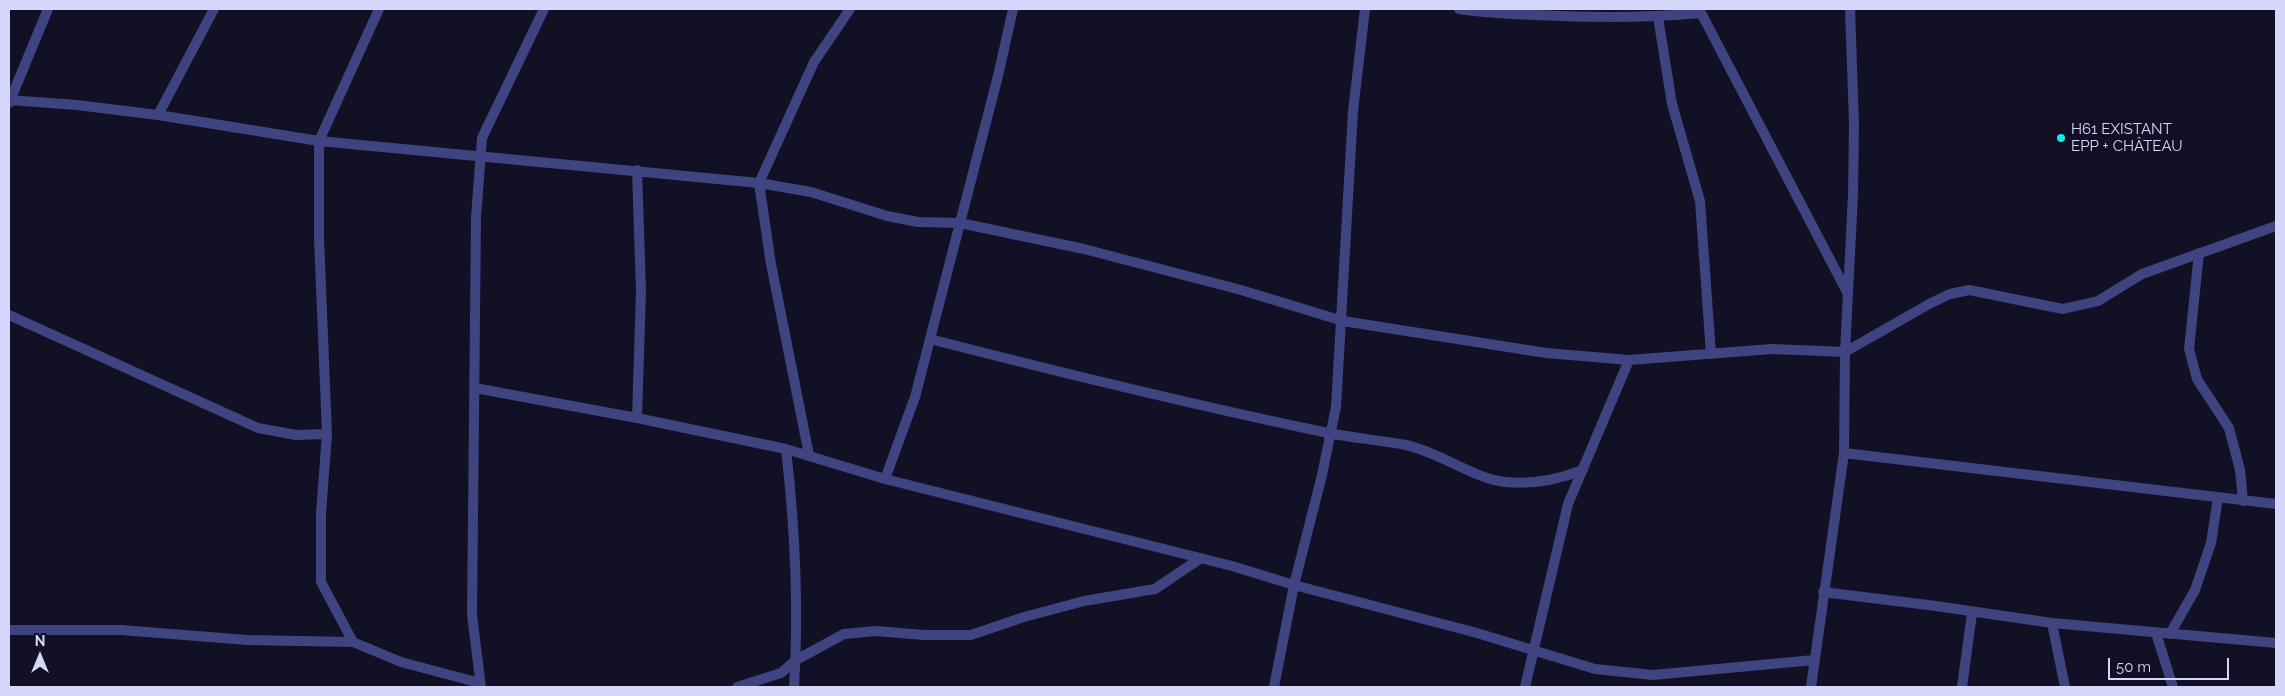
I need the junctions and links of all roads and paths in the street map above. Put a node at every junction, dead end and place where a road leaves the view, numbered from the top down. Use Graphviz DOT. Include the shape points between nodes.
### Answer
graph roads {
  1 [pos="48,9"];
  2 [pos="214,9"];
  3 [pos="379,9"];
  4 [pos="544,9"];
  5 [pos="850,9"];
  6 [pos="1013,9"];
  7 [pos="1365,9"];
  8 [pos="1459,9"];
  9 [pos="1850,9"];
  10 [pos="1700,11"];
  11 [pos="1658,17"];
  12 [pos="9,101"];
  13 [pos="158,116"];
  14 [pos="319,141"];
  15 [pos="480,156"];
  16 [pos="636,170"];
  17 [pos="759,183"];
  18 [pos="960,223"];
  19 [pos="2276,226"];
  20 [pos="2199,253"];
  21 [pos="1848,295"];
  22 [pos="9,315"];
  23 [pos="1342,321"];
  24 [pos="930,339"];
  25 [pos="1845,352"];
  26 [pos="1711,354"];
  27 [pos="1629,360"];
  28 [pos="475,388"];
  29 [pos="637,418"];
  30 [pos="327,434"];
  31 [pos="1330,434"];
  32 [pos="786,449"];
  33 [pos="1844,453"];
  34 [pos="809,455"];
  35 [pos="1583,470"];
  36 [pos="885,479"];
  37 [pos="2218,498"];
  38 [pos="2243,501"];
  39 [pos="2276,504"];
  40 [pos="1201,558"];
  41 [pos="1294,585"];
  42 [pos="1823,592"];
  43 [pos="1972,613"];
  44 [pos="2052,623"];
  45 [pos="9,630"];
  46 [pos="2156,633"];
  47 [pos="2170,634"];
  48 [pos="353,642"];
  49 [pos="2276,643"];
  50 [pos="1533,651"];
  51 [pos="796,660"];
  52 [pos="1814,660"];
  53 [pos="481,685"];
  54 [pos="737,687"];
  55 [pos="794,687"];
  56 [pos="1274,687"];
  57 [pos="1525,687"];
  58 [pos="1811,687"];
  59 [pos="1962,687"];
  60 [pos="2065,687"];
  61 [pos="2173,687"];
  1 -- 12 [label="street"];
  2 -- 13 [label="street"];
  3 -- 14 [label="street"];
  4 -- 15 [label="street" via="482,138"];
  5 -- 17 [label="street" via="814,62"];
  6 -- 18 [label="street"];
  7 -- 23 [label="street" via="1353,111"];
  8 -- 11 [label="street" via="1593,18"];
  9 -- 21 [label="street" via="1854,195"];
  10 -- 11 [label="street"];
  10 -- 21 [label="street"];
  11 -- 26 [label="street" via="1672,104 1700,202"];
  12 -- 13 [label="street" via="77,105"];
  13 -- 14 [label="street"];
  14 -- 15 [label="street"];
  14 -- 30 [label="street" via="319,238"];
  15 -- 16 [label="street"];
  15 -- 28 [label="street" via="476,217"];
  16 -- 17 [label="street"];
  16 -- 29 [label="street" via="641,291"];
  17 -- 18 [label="street" via="811,192 887,216 918,222"];
  17 -- 34 [label="street" via="771,264"];
  18 -- 23 [label="street" via="1084,249 1241,290"];
  18 -- 24 [label="street"];
  19 -- 20 [label="street"];
  20 -- 25 [label="street" via="2142,274 2098,302 2074,308 2063,309 1969,290 1950,294"];
  20 -- 38 [label="street" via="2189,350 2197,378 2229,428 2240,470"];
  21 -- 25 [label="street"];
  22 -- 30 [label="street" via="258,428 296,435"];
  23 -- 27 [label="street" via="1546,353"];
  23 -- 31 [label="street" via="1336,407"];
  24 -- 31 [label="street"];
  24 -- 36 [label="street" via="904,432"];
  25 -- 26 [label="street" via="1772,350"];
  25 -- 33 [label="street"];
  26 -- 27 [label="street"];
  27 -- 35 [label="street"];
  28 -- 29 [label="street"];
  28 -- 53 [label="street" via="472,616"];
  29 -- 32 [label="street"];
  30 -- 48 [label="street" via="321,513 321,582"];
  31 -- 35 [label="street" via="1408,446 1502,482 1528,484 1558,479"];
  31 -- 41 [label="street"];
  32 -- 34 [label="street"];
  32 -- 51 [label="street" via="796,573"];
  33 -- 37 [label="street"];
  33 -- 42 [label="street"];
  34 -- 36 [label="street"];
  35 -- 50 [label="street" via="1568,504"];
  36 -- 40 [label="street"];
  37 -- 38 [label="street"];
  37 -- 47 [label="street" via="2211,543 2195,590"];
  38 -- 39 [label="street"];
  40 -- 41 [label="street"];
  40 -- 51 [label="street" via="1155,588 1032,614 971,635 876,631 844,634"];
  41 -- 50 [label="street"];
  41 -- 56 [label="street"];
  42 -- 43 [label="street"];
  42 -- 52 [label="street"];
  43 -- 44 [label="street"];
  43 -- 59 [label="street"];
  44 -- 46 [label="street"];
  44 -- 60 [label="street"];
  45 -- 48 [label="street" via="121,630 247,640"];
  46 -- 47 [label="street"];
  46 -- 61 [label="street"];
  47 -- 49 [label="street"];
  48 -- 53 [label="street" via="400,662"];
  50 -- 52 [label="street" via="1594,669 1653,674"];
  50 -- 57 [label="street"];
  51 -- 54 [label="street" via="781,673"];
  51 -- 55 [label="street"];
  52 -- 58 [label="street"];
}
